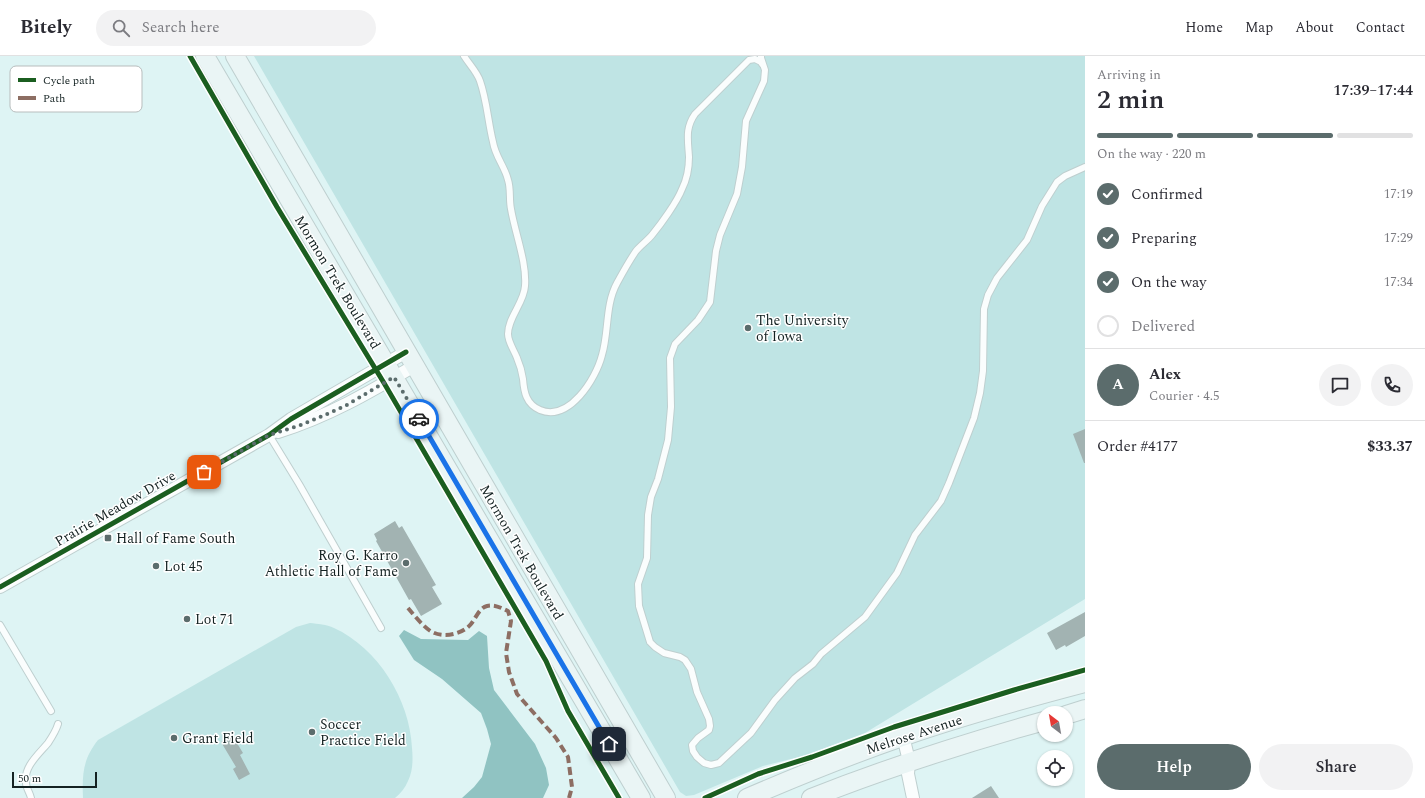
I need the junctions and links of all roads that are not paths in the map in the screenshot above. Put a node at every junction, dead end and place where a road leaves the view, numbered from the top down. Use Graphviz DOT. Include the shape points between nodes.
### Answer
graph roads {
  1 [pos="204,56"];
  2 [pos="235,56"];
  3 [pos="464,56"];
  4 [pos="762,56"];
  5 [pos="765,70"];
  6 [pos="1085,167"];
  7 [pos="410,359"];
  8 [pos="390,370"];
  9 [pos="269,435"];
  10 [pos="0,587"];
  11 [pos="0,625"];
  12 [pos="381,628"];
  13 [pos="1085,683"];
  14 [pos="1085,709"];
  15 [pos="51,711"];
  16 [pos="1073,713"];
  17 [pos="1037,723"];
  18 [pos="58,724"];
  19 [pos="903,736"];
  20 [pos="909,761"];
  21 [pos="31,798"];
  22 [pos="640,798"];
  23 [pos="666,798"];
  24 [pos="747,798"];
  25 [pos="811,798"];
  26 [pos="913,798"];
  1 -- 8 [label="main road, Mormon Trek Boulevard"];
  2 -- 7 [label="main road, Mormon Trek Boulevard"];
  3 -- 5 [label="lane" via="479,79 493,143 508,181 526,278 525,291 508,332 509,339 518,360 524,391 529,402 546,412 562,410 572,403 595,374 602,356 609,308 616,286 637,250 652,234 682,191 688,174 687,144 691,121 749,60 761,62"];
  4 -- 5 [label="lane"];
  5 -- 6 [label="lane" via="764,81 746,121 737,194 716,250 710,302 698,320 674,344 670,358 671,407 668,440 651,497 647,558 638,584 639,606 650,642 664,653 685,660 691,669 710,726 709,730 692,745 697,757 704,763 719,763 751,734 775,700 796,678 865,617 898,573 915,535 940,501 949,483 974,418 983,371 984,309 988,295 997,278 1027,240 1042,206 1057,182"];
  7 -- 8 [label="street, Prairie Meadow Drive"];
  7 -- 23 [label="main road, Mormon Trek Boulevard"];
  8 -- 9 [label="street, Prairie Meadow Drive" via="291,419"];
  8 -- 22 [label="main road, Mormon Trek Boulevard"];
  9 -- 10 [label="street, Prairie Meadow Drive"];
  9 -- 12 [label="lane"];
  11 -- 15 [label="lane"];
  13 -- 19 [label="main road, Melrose Avenue"];
  14 -- 16 [label="main road"];
  17 -- 20 [label="main road, Melrose Avenue"];
  18 -- 21 [label="lane" via="28,771 26,783"];
  19 -- 20 [label="street"];
  19 -- 24 [label="main road, Melrose Avenue"];
  20 -- 25 [label="main road, Melrose Avenue"];
  20 -- 26 [label="street" via="908,774"];
}
